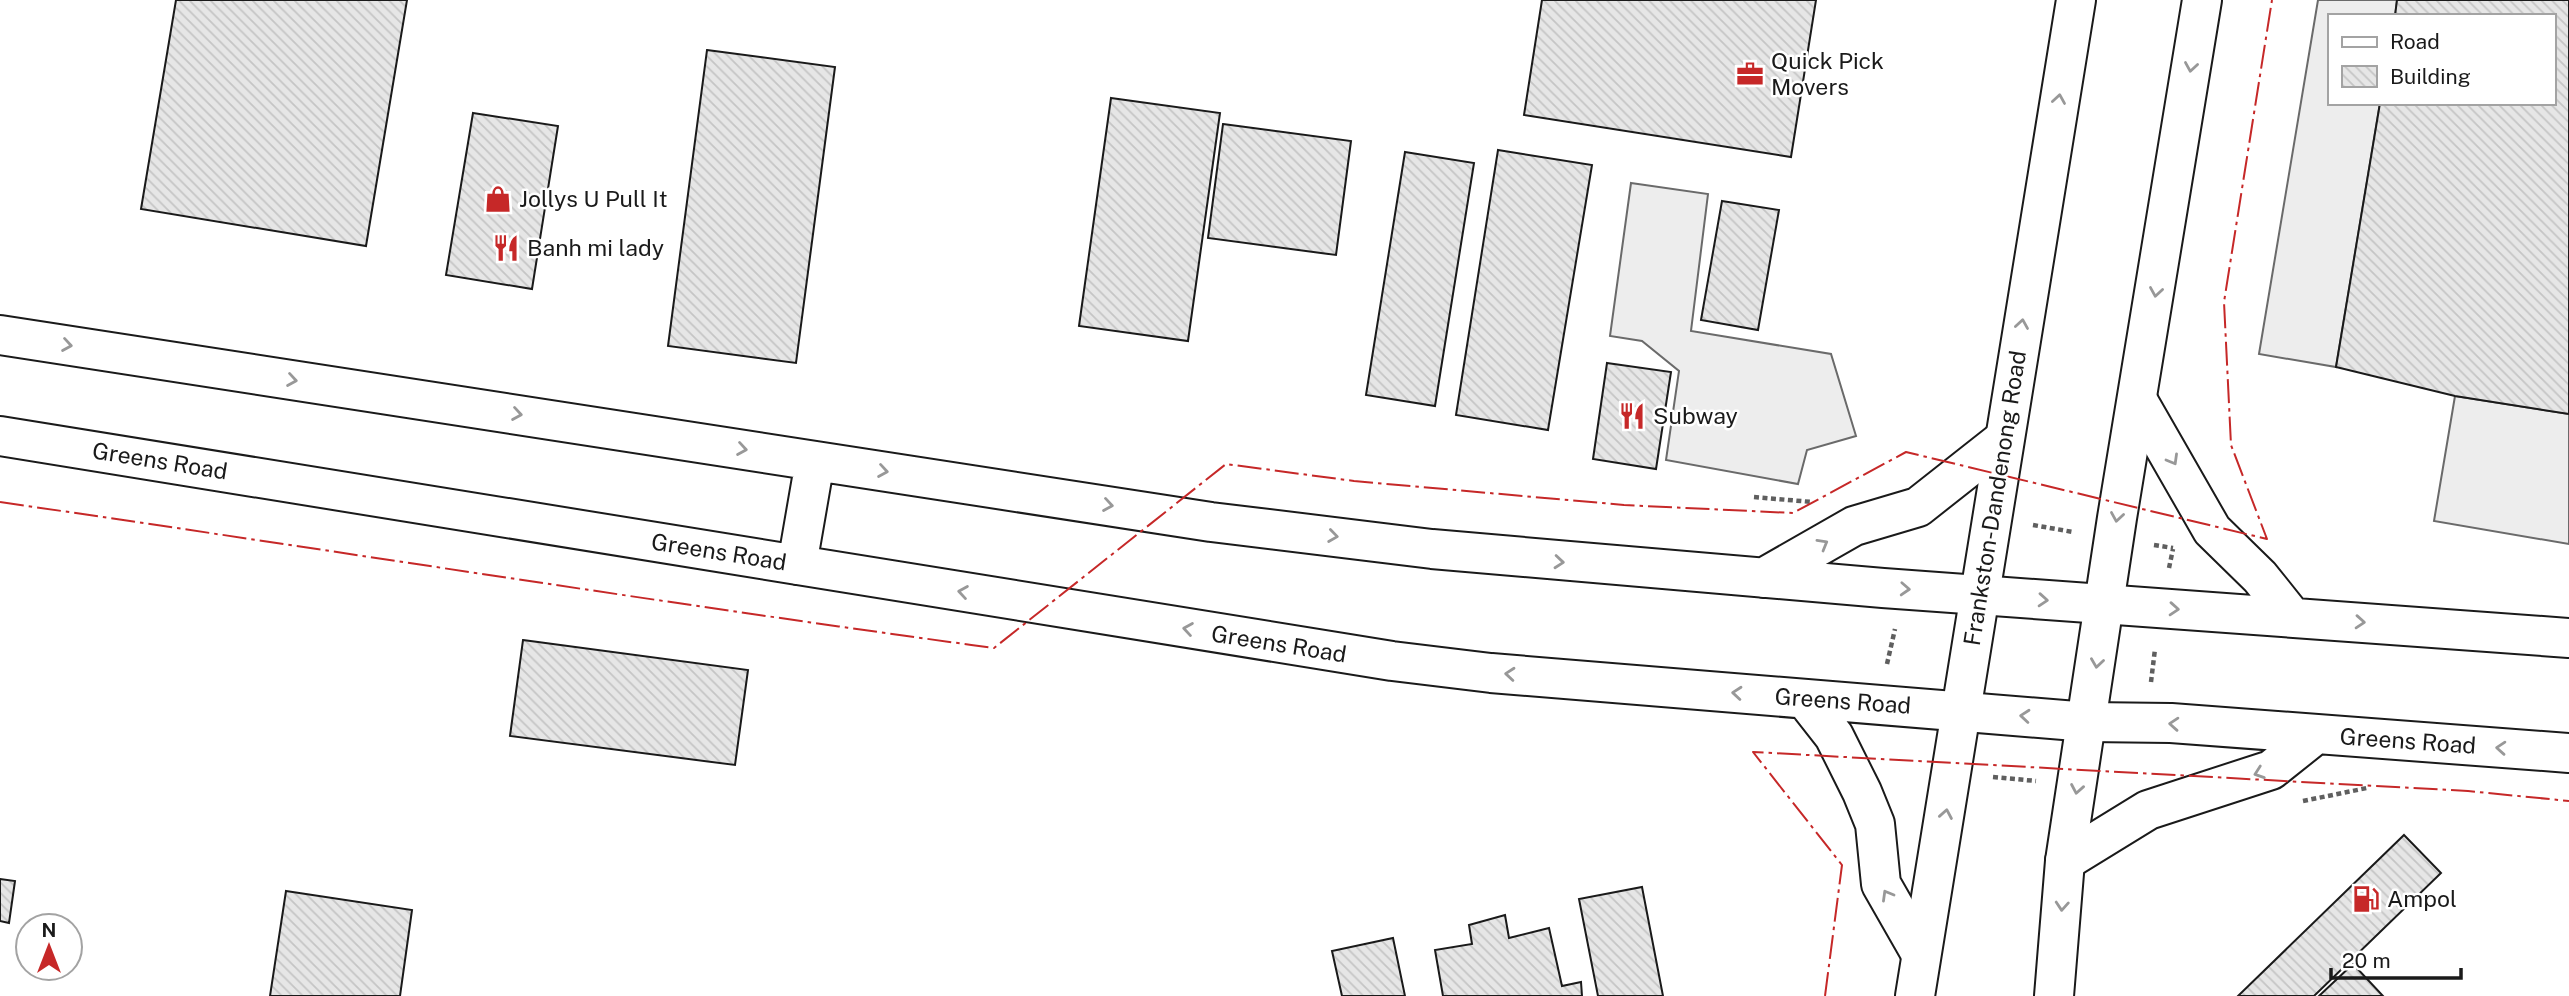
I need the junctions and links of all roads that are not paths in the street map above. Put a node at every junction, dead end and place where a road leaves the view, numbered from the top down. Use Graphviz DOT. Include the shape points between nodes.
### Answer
graph roads {
  1 [pos="2076,0"];
  2 [pos="2202,0"];
  3 [pos="0,335"];
  4 [pos="2138,401"];
  5 [pos="0,436"];
  6 [pos="2003,440"];
  7 [pos="815,461"];
  8 [pos="797,565"];
  9 [pos="1763,578"];
  10 [pos="1980,595"];
  11 [pos="2106,604"];
  12 [pos="2292,617"];
  13 [pos="2569,638"];
  14 [pos="1805,699"];
  15 [pos="1962,711"];
  16 [pos="2088,722"];
  17 [pos="2315,735"];
  18 [pos="2569,753"];
  19 [pos="2065,861"];
  20 [pos="1921,954"];
  21 [pos="1915,996"];
  22 [pos="2054,996"];
  6 -- 1 [label="main road, Frankston-Dandenong Road, one-way"];
  2 -- 4 [label="main road, one-way"];
  3 -- 7 [label="main road, one-way"];
  4 -- 11 [label="main road, one-way"];
  4 -- 12 [label="main road, one-way" via="2212,530"];
  5 -- 8 [label="main road, Greens Road"];
  9 -- 6 [label="main road, one-way" via="1854,526 1918,508"];
  6 -- 10 [label="main road, Frankston-Dandenong Road"];
  7 -- 8 [label="main road"];
  7 -- 9 [label="main road, one-way" via="1211,522 1432,549"];
  14 -- 8 [label="main road, Greens Road, one-way" via="1392,661"];
  9 -- 10 [label="main road, one-way"];
  10 -- 11 [label="main road, one-way"];
  10 -- 15 [label="main road, Frankston-Dandenong Road"];
  11 -- 12 [label="main road, one-way"];
  11 -- 16 [label="main road, one-way"];
  12 -- 13 [label="main road, one-way"];
  14 -- 15 [label="main road, Greens Road"];
  20 -- 14 [label="main road, one-way" via="1881,884 1875,824 1862,792 1834,736"];
  16 -- 15 [label="main road, Greens Road, one-way"];
  20 -- 15 [label="main road, Frankston-Dandenong Road, one-way"];
  17 -- 16 [label="main road, Greens Road, one-way"];
  16 -- 19 [label="main road, one-way"];
  18 -- 17 [label="main road, Greens Road, one-way"];
  17 -- 19 [label="main road, one-way" via="2271,769 2148,810"];
  19 -- 22 [label="main road, one-way"];
  20 -- 21 [label="main road, Frankston-Dandenong Road"];
}
